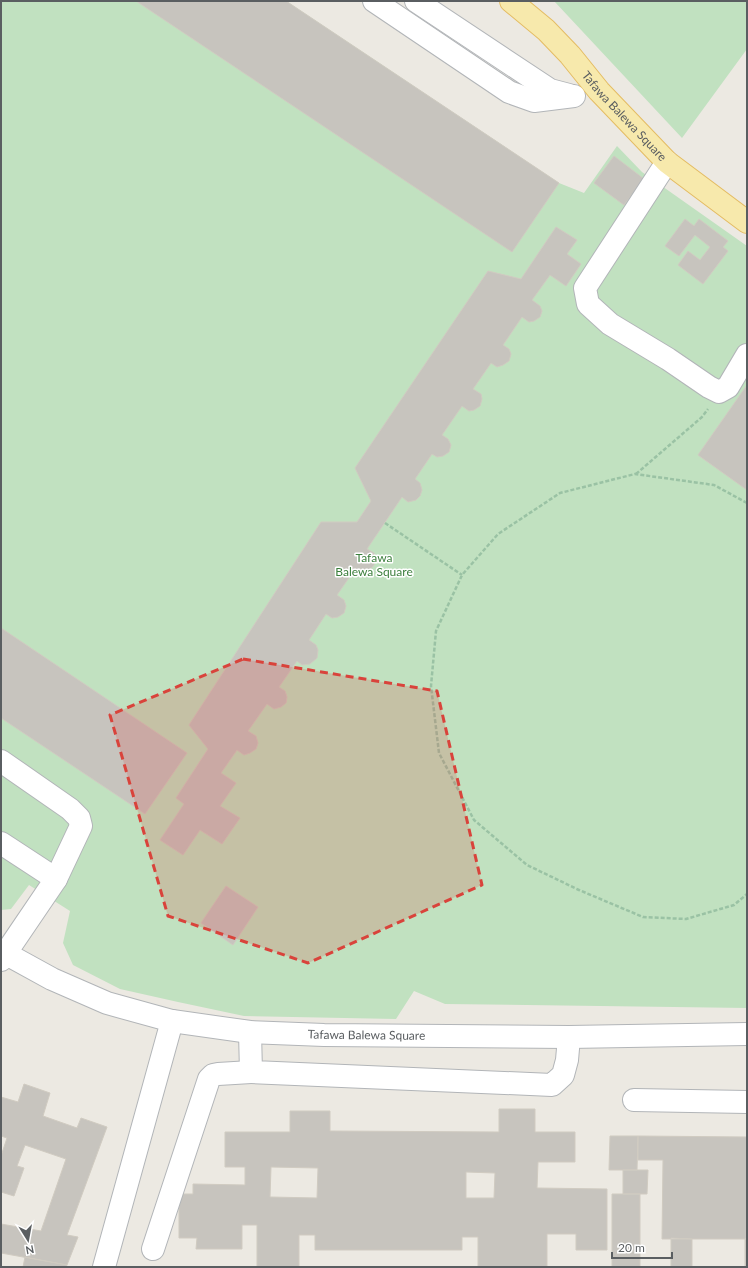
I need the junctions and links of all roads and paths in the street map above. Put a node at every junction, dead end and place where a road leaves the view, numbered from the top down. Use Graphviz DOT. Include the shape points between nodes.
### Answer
graph roads {
  1 [pos="374,1"];
  2 [pos="416,1"];
  3 [pos="511,1"];
  4 [pos="599,92"];
  5 [pos="574,96"];
  6 [pos="667,162"];
  7 [pos="747,222"];
  8 [pos="747,355"];
  9 [pos="719,392"];
  10 [pos="635,474"];
  11 [pos="747,503"];
  12 [pos="385,523"];
  13 [pos="462,575"];
  14 [pos="1,761"];
  15 [pos="1,843"];
  16 [pos="56,879"];
  17 [pos="747,894"];
  18 [pos="2,954"];
  19 [pos="172,1021"];
  20 [pos="250,1032"];
  21 [pos="747,1034"];
  22 [pos="569,1037"];
  23 [pos="251,1072"];
  24 [pos="634,1100"];
  25 [pos="747,1102"];
  26 [pos="153,1249"];
  27 [pos="104,1267"];
  1 -- 5 [label="street" via="509,92 534,101"];
  2 -- 5 [label="street" via="550,90"];
  3 -- 4 [label="main road, Tafawa Balewa Square" via="546,30"];
  4 -- 5 [label="street"];
  4 -- 6 [label="main road, Tafawa Balewa Square"];
  6 -- 7 [label="main road, Tafawa Balewa Square"];
  6 -- 9 [label="street" via="585,288 586,297 588,304 610,324"];
  8 -- 9 [label="street" via="728,387"];
  9 -- 10 [label="path" via="702,417"];
  10 -- 11 [label="path" via="714,485"];
  10 -- 13 [label="path" via="560,493 498,534"];
  12 -- 13 [label="path"];
  13 -- 17 [label="path" via="436,631 431,686 439,753 474,820 527,865 643,917 686,919 734,905"];
  14 -- 16 [label="street" via="79,818 82,826"];
  15 -- 16 [label="street"];
  16 -- 18 [label="street" via="42,902"];
  18 -- 19 [label="street, Tafawa Balewa Square" via="108,1004"];
  19 -- 20 [label="street, Tafawa Balewa Square"];
  19 -- 27 [label="street"];
  20 -- 22 [label="street, Tafawa Balewa Square"];
  20 -- 23 [label="street"];
  21 -- 22 [label="street, Tafawa Balewa Square"];
  22 -- 23 [label="street" via="564,1075 552,1085"];
  23 -- 26 [label="street" via="218,1074 209,1079"];
  24 -- 25 [label="street"];
}
